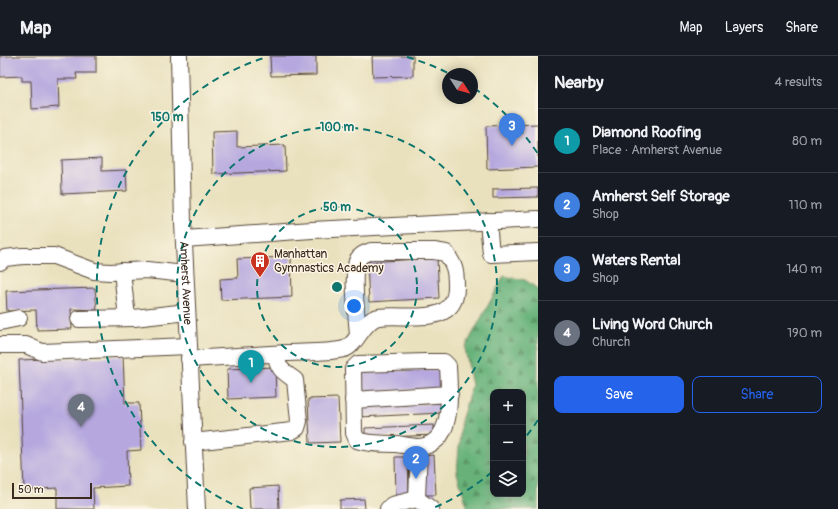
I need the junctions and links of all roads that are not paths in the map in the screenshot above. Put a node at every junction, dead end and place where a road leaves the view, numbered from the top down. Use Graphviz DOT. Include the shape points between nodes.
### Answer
graph roads {
  1 [pos="179,56"];
  2 [pos="538,219"];
  3 [pos="488,221"];
  4 [pos="184,239"];
  5 [pos="538,252"];
  6 [pos="0,262"];
  7 [pos="122,271"];
  8 [pos="185,274"];
  9 [pos="187,312"];
  10 [pos="19,318"];
  11 [pos="127,318"];
  12 [pos="79,319"];
  13 [pos="0,322"];
  14 [pos="358,335"];
  15 [pos="0,345"];
  16 [pos="189,352"];
  17 [pos="276,354"];
  18 [pos="450,394"];
  19 [pos="353,400"];
  20 [pos="193,442"];
  21 [pos="419,447"];
  22 [pos="417,499"];
  23 [pos="196,509"];
  24 [pos="388,509"];
  25 [pos="431,509"];
  1 -- 4 [label="street, Amherst Avenue"];
  2 -- 3 [label="street"];
  3 -- 4 [label="street"];
  3 -- 5 [label="street" via="491,254"];
  4 -- 8 [label="street, Amherst Avenue"];
  6 -- 7 [label="street" via="5,258 23,256 54,256 94,271"];
  7 -- 8 [label="street" via="147,270"];
  7 -- 11 [label="street"];
  8 -- 9 [label="street, Amherst Avenue"];
  9 -- 11 [label="street"];
  9 -- 16 [label="street, Amherst Avenue"];
  10 -- 13 [label="street"];
  11 -- 12 [label="street"];
  14 -- 14 [label="street" via="370,321 378,317 421,317 442,313 450,306 456,293 456,272 446,254 434,251 371,251 362,254 357,260 355,275"];
  14 -- 17 [label="street" via="346,348"];
  15 -- 16 [label="street" via="26,345 42,352"];
  16 -- 17 [label="street"];
  16 -- 20 [label="street, Amherst Avenue"];
  17 -- 20 [label="street" via="279,368 296,380 299,421 297,428 292,431"];
  18 -- 19 [label="street"];
  18 -- 19 [label="street" via="448,366 444,362 358,364 353,369"];
  18 -- 21 [label="street" via="446,424 439,437"];
  19 -- 21 [label="street" via="354,433 357,440 366,444"];
  20 -- 23 [label="street, Amherst Avenue"];
  21 -- 22 [label="street"];
  22 -- 24 [label="street" via="392,505"];
  22 -- 25 [label="street"];
}
